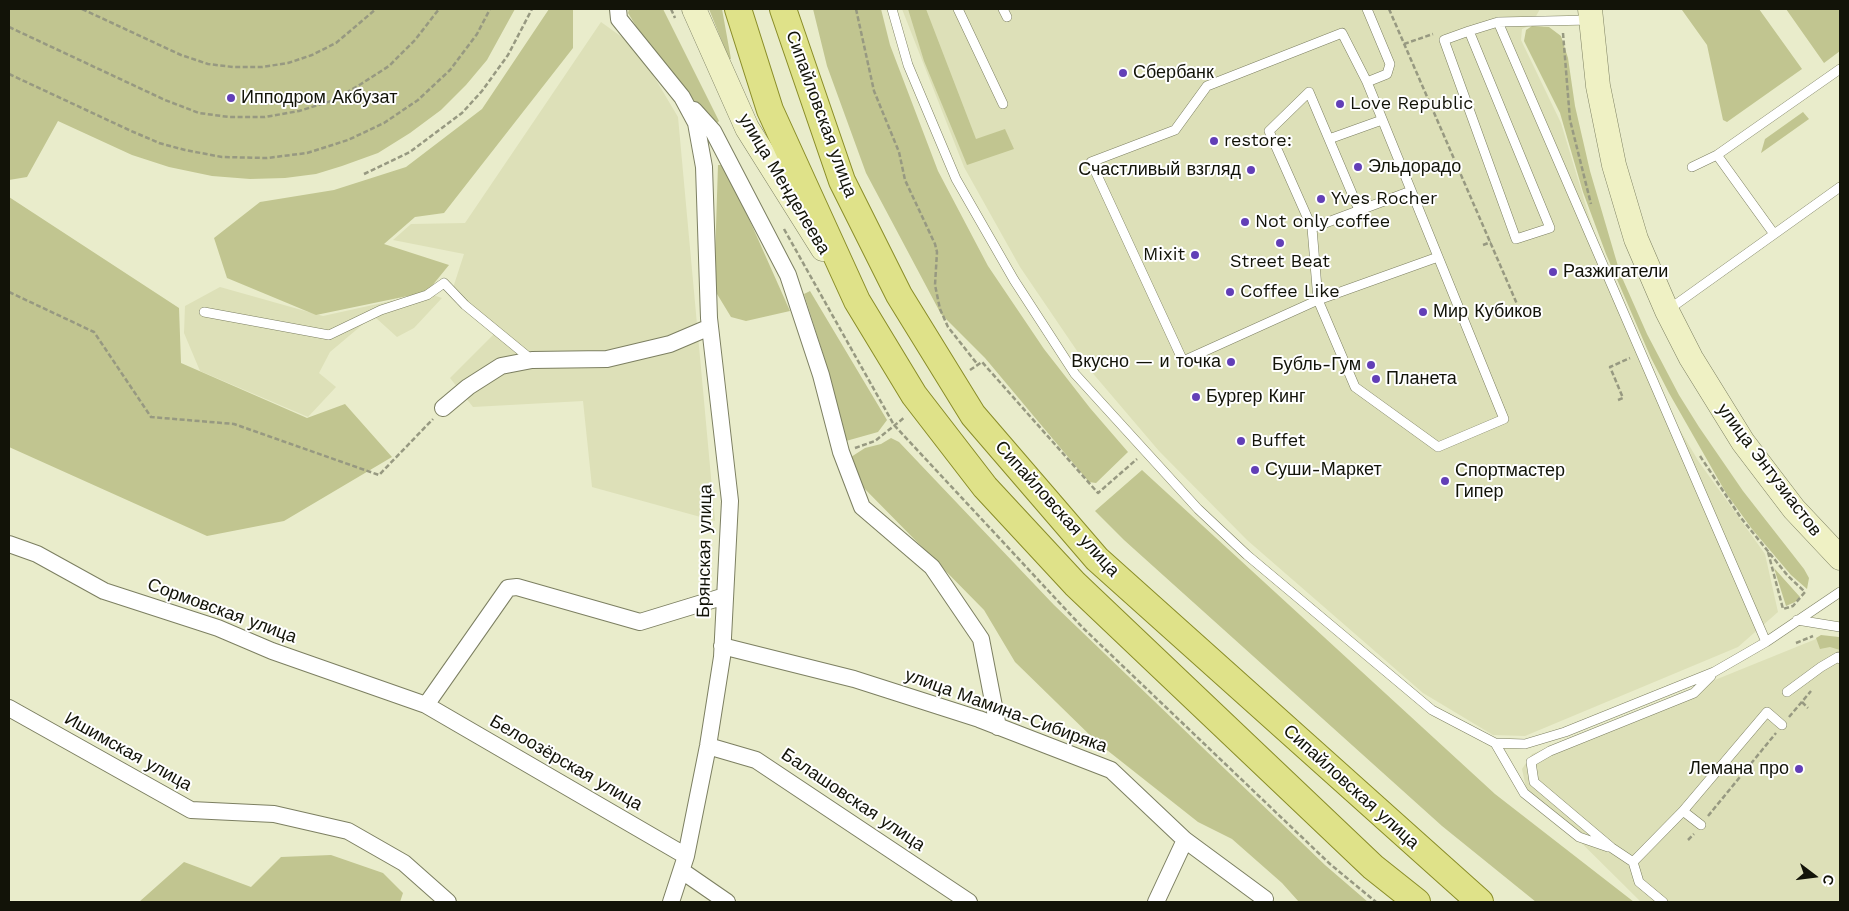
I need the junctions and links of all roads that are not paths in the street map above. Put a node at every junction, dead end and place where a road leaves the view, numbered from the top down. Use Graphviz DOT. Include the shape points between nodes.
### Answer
graph roads {
  1 [pos="618,9"];
  2 [pos="694,9"];
  3 [pos="738,9"];
  4 [pos="783,9"];
  5 [pos="892,9"];
  6 [pos="958,9"];
  7 [pos="1367,9"];
  8 [pos="1591,14"];
  9 [pos="1498,22"];
  10 [pos="1469,31"];
  11 [pos="1840,69"];
  12 [pos="1367,82"];
  13 [pos="682,97"];
  14 [pos="1003,104"];
  15 [pos="1382,120"];
  16 [pos="1329,139"];
  17 [pos="1717,155"];
  18 [pos="1692,167"];
  19 [pos="1840,187"];
  20 [pos="1411,191"];
  21 [pos="1359,210"];
  22 [pos="1312,228"];
  23 [pos="1774,234"];
  24 [pos="1438,257"];
  25 [pos="1318,300"];
  26 [pos="857,301"];
  27 [pos="1667,311"];
  28 [pos="204,312"];
  29 [pos="710,327"];
  30 [pos="532,360"];
  31 [pos="443,408"];
  32 [pos="9,544"];
  33 [pos="1840,558"];
  34 [pos="1840,592"];
  35 [pos="725,596"];
  36 [pos="1797,620"];
  37 [pos="1840,627"];
  38 [pos="1766,642"];
  39 [pos="722,646"];
  40 [pos="1840,659"];
  41 [pos="1714,672"];
  42 [pos="1786,692"];
  43 [pos="426,705"];
  44 [pos="9,708"];
  45 [pos="1782,726"];
  46 [pos="998,727"];
  47 [pos="1495,743"];
  48 [pos="708,746"];
  49 [pos="1683,811"];
  50 [pos="1701,825"];
  51 [pos="1185,840"];
  52 [pos="1612,848"];
  53 [pos="1633,862"];
  54 [pos="684,864"];
  55 [pos="1265,899"];
  56 [pos="448,902"];
  57 [pos="671,902"];
  58 [pos="727,902"];
  59 [pos="969,902"];
  60 [pos="1156,902"];
  61 [pos="1417,902"];
  62 [pos="1480,902"];
  63 [pos="1664,902"];
  1 -- 13 [label="street" via="620,19"];
  2 -- 26 [label="main road, улица Менделеева" via="747,128"];
  3 -- 26 [label="main road, Сипайловская улица" via="770,110"];
  4 -- 62 [label="main road, Сипайловская улица" via="842,181 899,295 972,415 1097,559"];
  5 -- 47 [label="lane" via="908,65 956,179 1014,280 1075,374 1198,509 1247,556 1432,710"];
  6 -- 14 [label="lane"];
  7 -- 12 [label="lane" via="1390,64 1387,74"];
  8 -- 9 [label="lane" via="1562,20"];
  8 -- 27 [label="main road, улица Энтузиастов" via="1598,86 1614,165 1636,239"];
  9 -- 10 [label="lane"];
  9 -- 38 [label="lane"];
  10 -- 10 [label="lane" via="1444,40 1516,239 1550,228"];
  11 -- 17 [label="lane"];
  12 -- 15 [label="lane"];
  12 -- 25 [label="lane" via="1342,32 1207,86 1176,130 1091,162 1183,360"];
  13 -- 29 [label="street, Брянская улица" via="696,123 704,167"];
  13 -- 46 [label="street" via="713,131 788,275 821,375 841,452 862,507 932,567 981,639"];
  15 -- 16 [label="lane"];
  15 -- 20 [label="lane"];
  16 -- 21 [label="lane"];
  16 -- 22 [label="lane" via="1309,92 1269,131"];
  17 -- 18 [label="lane"];
  17 -- 23 [label="lane"];
  19 -- 23 [label="lane"];
  20 -- 21 [label="lane"];
  20 -- 24 [label="lane"];
  21 -- 22 [label="lane"];
  22 -- 25 [label="lane"];
  23 -- 27 [label="lane"];
  24 -- 25 [label="lane"];
  24 -- 25 [label="lane" via="1504,418 1438,448 1355,387"];
  26 -- 61 [label="main road, Сипайловская улица" via="914,395 985,486 1075,584 1373,867"];
  27 -- 33 [label="main road, улица Энтузиастов" via="1700,375 1743,442 1794,509"];
  28 -- 30 [label="lane" via="329,335 381,310 427,295 444,283 465,305"];
  29 -- 30 [label="street" via="670,344 607,359"];
  29 -- 35 [label="street, Брянская улица" via="730,501"];
  30 -- 31 [label="street" via="501,366"];
  32 -- 43 [label="street, Сормовская улица" via="36,554 104,591 218,628 272,651"];
  34 -- 36 [label="lane"];
  35 -- 39 [label="street, Брянская улица"];
  35 -- 43 [label="street" via="640,622 517,587 508,588"];
  36 -- 37 [label="lane"];
  36 -- 38 [label="lane"];
  38 -- 41 [label="lane"];
  39 -- 46 [label="street, улица Мамина-Сибиряка" via="854,679"];
  39 -- 48 [label="street, Брянская улица"];
  40 -- 42 [label="lane" via="1838,657 1821,667"];
  41 -- 47 [label="lane" via="1565,732 1525,744"];
  41 -- 52 [label="lane" via="1694,694 1550,751 1531,762 1534,782"];
  43 -- 54 [label="street, Белоозёрская улица"];
  44 -- 56 [label="street, Ишимская улица" via="192,810 274,814 348,831 404,864"];
  45 -- 49 [label="lane" via="1767,712"];
  46 -- 51 [label="street, улица Мамина-Сибиряка" via="1111,770"];
  47 -- 52 [label="lane" via="1524,793 1578,837"];
  48 -- 54 [label="street, Брянская улица"];
  48 -- 59 [label="street, Балашовская улица" via="756,760"];
  49 -- 50 [label="lane"];
  49 -- 53 [label="lane"];
  51 -- 55 [label="street, улица Мамина-Сибиряка"];
  51 -- 60 [label="street"];
  52 -- 53 [label="lane"];
  53 -- 63 [label="lane" via="1640,882"];
  54 -- 57 [label="street, Брянская улица"];
  54 -- 58 [label="street, Белоозёрская улица"];
}
